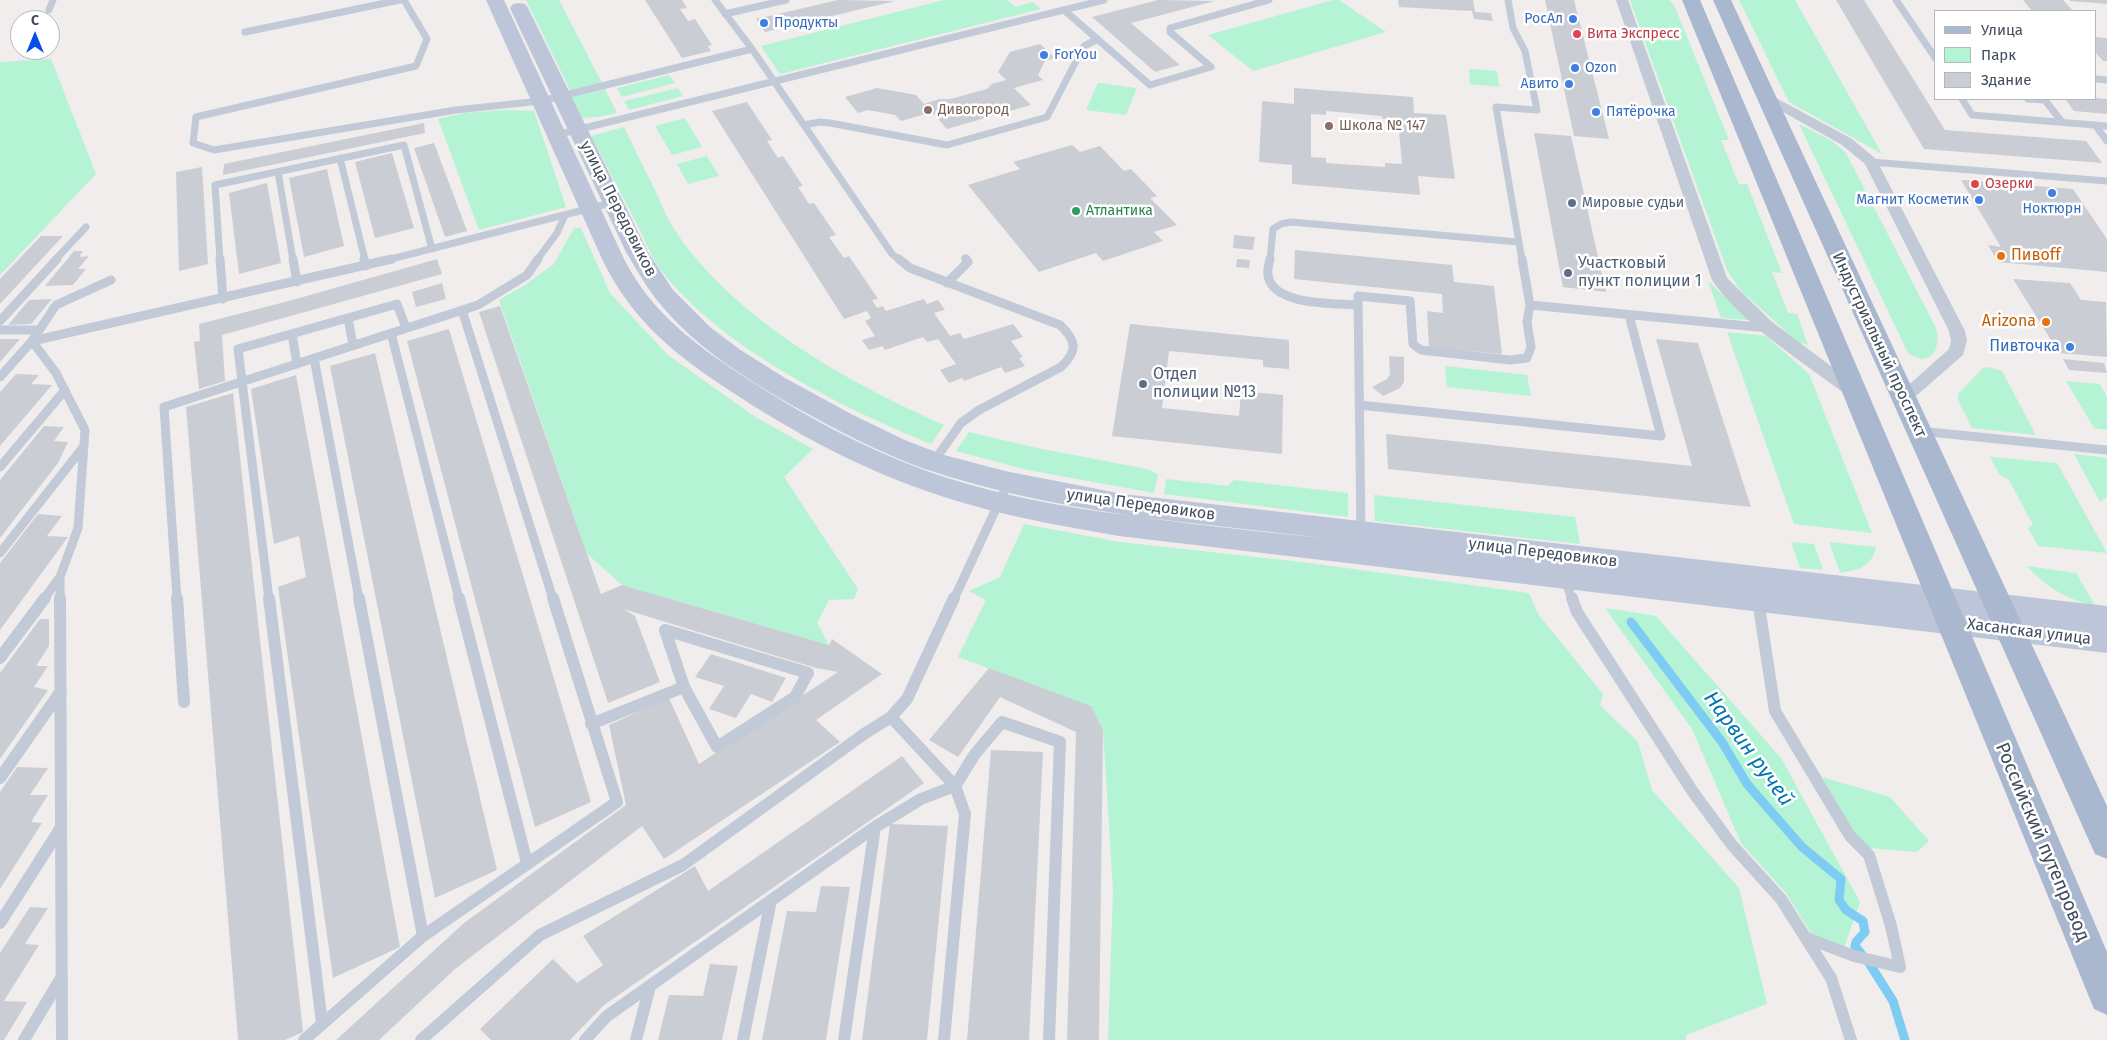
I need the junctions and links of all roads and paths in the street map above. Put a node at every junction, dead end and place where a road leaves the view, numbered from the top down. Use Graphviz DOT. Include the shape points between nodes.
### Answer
graph roads {
  1 [pos="53,0"];
  2 [pos="402,0"];
  3 [pos="495,0"];
  4 [pos="516,0"];
  5 [pos="715,0"];
  6 [pos="786,0"];
  7 [pos="1104,0"];
  8 [pos="1269,0"];
  9 [pos="1508,0"];
  10 [pos="1622,0"];
  11 [pos="1722,0"];
  12 [pos="1896,0"];
  13 [pos="1091,1"];
  14 [pos="1690,1"];
  15 [pos="50,10"];
  16 [pos="1064,10"];
  17 [pos="725,14"];
  18 [pos="244,32"];
  19 [pos="1096,40"];
  20 [pos="752,49"];
  21 [pos="1934,56"];
  22 [pos="774,82"];
  23 [pos="561,96"];
  24 [pos="1765,96"];
  25 [pos="1963,100"];
  26 [pos="2046,100"];
  27 [pos="541,101"];
  28 [pos="2062,122"];
  29 [pos="804,125"];
  30 [pos="2095,125"];
  31 [pos="2107,126"];
  32 [pos="577,129"];
  33 [pos="556,135"];
  34 [pos="2107,141"];
  35 [pos="340,158"];
  36 [pos="1872,162"];
  37 [pos="278,172"];
  38 [pos="2107,181"];
  39 [pos="600,206"];
  40 [pos="564,215"];
  41 [pos="86,227"];
  42 [pos="1518,242"];
  43 [pos="432,249"];
  44 [pos="965,258"];
  45 [pos="366,266"];
  46 [pos="111,280"];
  47 [pos="297,282"];
  48 [pos="947,283"];
  49 [pos="223,299"];
  50 [pos="1358,305"];
  51 [pos="1530,305"];
  52 [pos="462,310"];
  53 [pos="1630,315"];
  54 [pos="348,318"];
  55 [pos="0,321"];
  56 [pos="406,328"];
  57 [pos="1771,328"];
  58 [pos="0,330"];
  59 [pos="39,330"];
  60 [pos="391,333"];
  61 [pos="292,334"];
  62 [pos="32,341"];
  63 [pos="353,346"];
  64 [pos="314,358"];
  65 [pos="297,364"];
  66 [pos="0,377"];
  67 [pos="242,382"];
  68 [pos="65,390"];
  69 [pos="1854,392"];
  70 [pos="1903,398"];
  71 [pos="1359,405"];
  72 [pos="1918,431"];
  73 [pos="84,446"];
  74 [pos="2107,450"];
  75 [pos="0,467"];
  76 [pos="928,470"];
  77 [pos="1003,493"];
  78 [pos="1362,543"];
  79 [pos="0,553"];
  80 [pos="1562,566"];
  81 [pos="60,577"];
  82 [pos="1758,600"];
  83 [pos="1945,610"];
  84 [pos="2004,617"];
  85 [pos="2107,618"];
  86 [pos="2107,641"];
  87 [pos="0,658"];
  88 [pos="684,687"];
  89 [pos="60,691"];
  90 [pos="184,702"];
  91 [pos="892,717"];
  92 [pos="591,724"];
  93 [pos="0,778"];
  94 [pos="955,786"];
  95 [pos="875,827"];
  96 [pos="61,828"];
  97 [pos="2107,843"];
  98 [pos="527,863"];
  99 [pos="771,900"];
  100 [pos="0,923"];
  101 [pos="423,936"];
  102 [pos="1807,938"];
  103 [pos="62,977"];
  104 [pos="650,986"];
  105 [pos="2107,996"];
  106 [pos="322,1023"];
  107 [pos="24,1040"];
  108 [pos="62,1040"];
  109 [pos="304,1040"];
  110 [pos="421,1040"];
  111 [pos="585,1040"];
  112 [pos="636,1040"];
  113 [pos="743,1040"];
  114 [pos="844,1040"];
  115 [pos="944,1040"];
  116 [pos="1049,1040"];
  117 [pos="1851,1040"];
  1 -- 15 [label="lane"];
  2 -- 18 [label="lane"];
  2 -- 27 [label="lane" via="427,39 416,66 196,117 193,143 214,150 442,112"];
  3 -- 27 [label="street, улица Передовиков"];
  4 -- 23 [label="street, улица Передовиков"];
  5 -- 17 [label="lane"];
  6 -- 17 [label="lane"];
  7 -- 13 [label="lane"];
  8 -- 19 [label="lane" via="1170,28 1170,32 1211,67 1150,85"];
  9 -- 42 [label="lane" via="1513,28 1525,50 1536,110 1496,107"];
  10 -- 57 [label="street" via="1716,270 1728,289"];
  11 -- 24 [label="main road, Индустриальный проспект"];
  12 -- 21 [label="lane"];
  13 -- 16 [label="lane"];
  14 -- 69 [label="main road"];
  16 -- 19 [label="lane"];
  16 -- 22 [label="lane"];
  17 -- 20 [label="lane"];
  19 -- 29 [label="lane" via="1084,46 1047,117 947,145 830,123"];
  20 -- 22 [label="lane"];
  20 -- 23 [label="lane"];
  22 -- 29 [label="lane"];
  22 -- 32 [label="lane"];
  23 -- 27 [label="lane"];
  23 -- 32 [label="street, улица Передовиков"];
  24 -- 36 [label="street" via="1847,142"];
  24 -- 70 [label="main road, Индустриальный проспект"];
  25 -- 28 [label="lane" via="1972,115"];
  26 -- 28 [label="lane"];
  27 -- 33 [label="street, улица Передовиков"];
  28 -- 30 [label="lane"];
  29 -- 48 [label="lane" via="892,254 910,268"];
  30 -- 31 [label="lane"];
  30 -- 34 [label="lane"];
  32 -- 33 [label="lane"];
  32 -- 39 [label="street, улица Передовиков"];
  33 -- 39 [label="street, улица Передовиков"];
  35 -- 37 [label="lane"];
  35 -- 43 [label="lane" via="404,144"];
  35 -- 45 [label="lane"];
  36 -- 38 [label="lane"];
  36 -- 70 [label="street" via="1957,331 1959,341 1956,351"];
  37 -- 47 [label="lane"];
  37 -- 49 [label="lane" via="215,185"];
  39 -- 40 [label="lane"];
  39 -- 76 [label="street, улица Передовиков" via="612,259 630,289 679,341 716,370 799,422 860,453"];
  40 -- 43 [label="lane"];
  40 -- 52 [label="lane" via="557,233 527,275 478,305"];
  41 -- 55 [label="lane"];
  42 -- 50 [label="lane" via="1291,222 1273,229 1268,275 1274,286 1298,300"];
  42 -- 51 [label="lane"];
  43 -- 45 [label="lane"];
  44 -- 48 [label="lane" via="968,262"];
  45 -- 47 [label="lane"];
  46 -- 59 [label="lane" via="56,305"];
  47 -- 49 [label="lane"];
  48 -- 76 [label="lane" via="1060,325 1072,335 1074,347 1071,358 1061,367 979,410 961,423"];
  49 -- 62 [label="lane"];
  50 -- 51 [label="lane" via="1358,296 1410,301 1413,344 1421,350 1510,360 1527,358 1531,347 1527,322"];
  50 -- 71 [label="lane"];
  51 -- 53 [label="lane"];
  52 -- 56 [label="lane"];
  52 -- 92 [label="lane"];
  53 -- 57 [label="lane"];
  53 -- 71 [label="lane" via="1661,436"];
  54 -- 56 [label="lane" via="397,304"];
  54 -- 61 [label="lane"];
  54 -- 63 [label="lane"];
  56 -- 60 [label="lane"];
  57 -- 69 [label="street"];
  58 -- 59 [label="lane"];
  59 -- 62 [label="lane"];
  60 -- 63 [label="lane"];
  60 -- 98 [label="lane"];
  61 -- 65 [label="lane"];
  61 -- 67 [label="lane" via="238,349"];
  62 -- 66 [label="lane"];
  62 -- 68 [label="lane"];
  63 -- 64 [label="lane"];
  64 -- 65 [label="lane"];
  64 -- 101 [label="lane"];
  65 -- 67 [label="lane"];
  67 -- 90 [label="lane" via="164,407"];
  67 -- 106 [label="lane"];
  68 -- 73 [label="lane" via="84,430"];
  68 -- 75 [label="lane"];
  69 -- 83 [label="main road"];
  70 -- 72 [label="main road, Индустриальный проспект"];
  71 -- 78 [label="lane"];
  72 -- 74 [label="lane"];
  72 -- 84 [label="main road, Индустриальный проспект"];
  73 -- 79 [label="lane"];
  73 -- 81 [label="lane" via="78,528"];
  76 -- 77 [label="street, улица Передовиков"];
  77 -- 78 [label="street, улица Передовиков" via="1124,504"];
  77 -- 91 [label="lane" via="906,699"];
  78 -- 80 [label="street, улица Передовиков"];
  80 -- 82 [label="street, улица Передовиков"];
  80 -- 83 [label="street, улица Передовиков"];
  80 -- 102 [label="lane" via="1577,612 1693,792 1732,845 1781,899"];
  81 -- 87 [label="lane"];
  81 -- 89 [label="lane"];
  82 -- 83 [label="street, улица Передовиков"];
  82 -- 102 [label="lane" via="1775,711 1850,836 1869,855 1900,967 1854,956"];
  83 -- 84 [label="street, Хасанская улица"];
  83 -- 105 [label="main road, Российский путепровод"];
  84 -- 85 [label="street, Хасанская улица"];
  84 -- 86 [label="street, Хасанская улица"];
  84 -- 97 [label="main road, Индустриальный проспект"];
  88 -- 88 [label="lane" via="717,747 795,696 808,673 665,630"];
  88 -- 92 [label="lane"];
  89 -- 93 [label="lane"];
  89 -- 96 [label="lane"];
  91 -- 94 [label="lane"];
  91 -- 110 [label="lane" via="682,865 540,935"];
  92 -- 98 [label="lane" via="617,802"];
  94 -- 95 [label="lane" via="921,799"];
  94 -- 115 [label="lane" via="965,814"];
  94 -- 116 [label="lane" via="974,754 1002,722 1060,742"];
  95 -- 99 [label="lane"];
  95 -- 114 [label="lane"];
  96 -- 100 [label="lane"];
  96 -- 103 [label="lane"];
  98 -- 101 [label="lane"];
  99 -- 104 [label="lane"];
  99 -- 113 [label="lane"];
  101 -- 106 [label="lane"];
  102 -- 117 [label="lane" via="1831,978"];
  103 -- 107 [label="lane"];
  103 -- 108 [label="lane"];
  104 -- 111 [label="lane" via="607,1016"];
  104 -- 112 [label="lane"];
  106 -- 109 [label="lane"];
}
